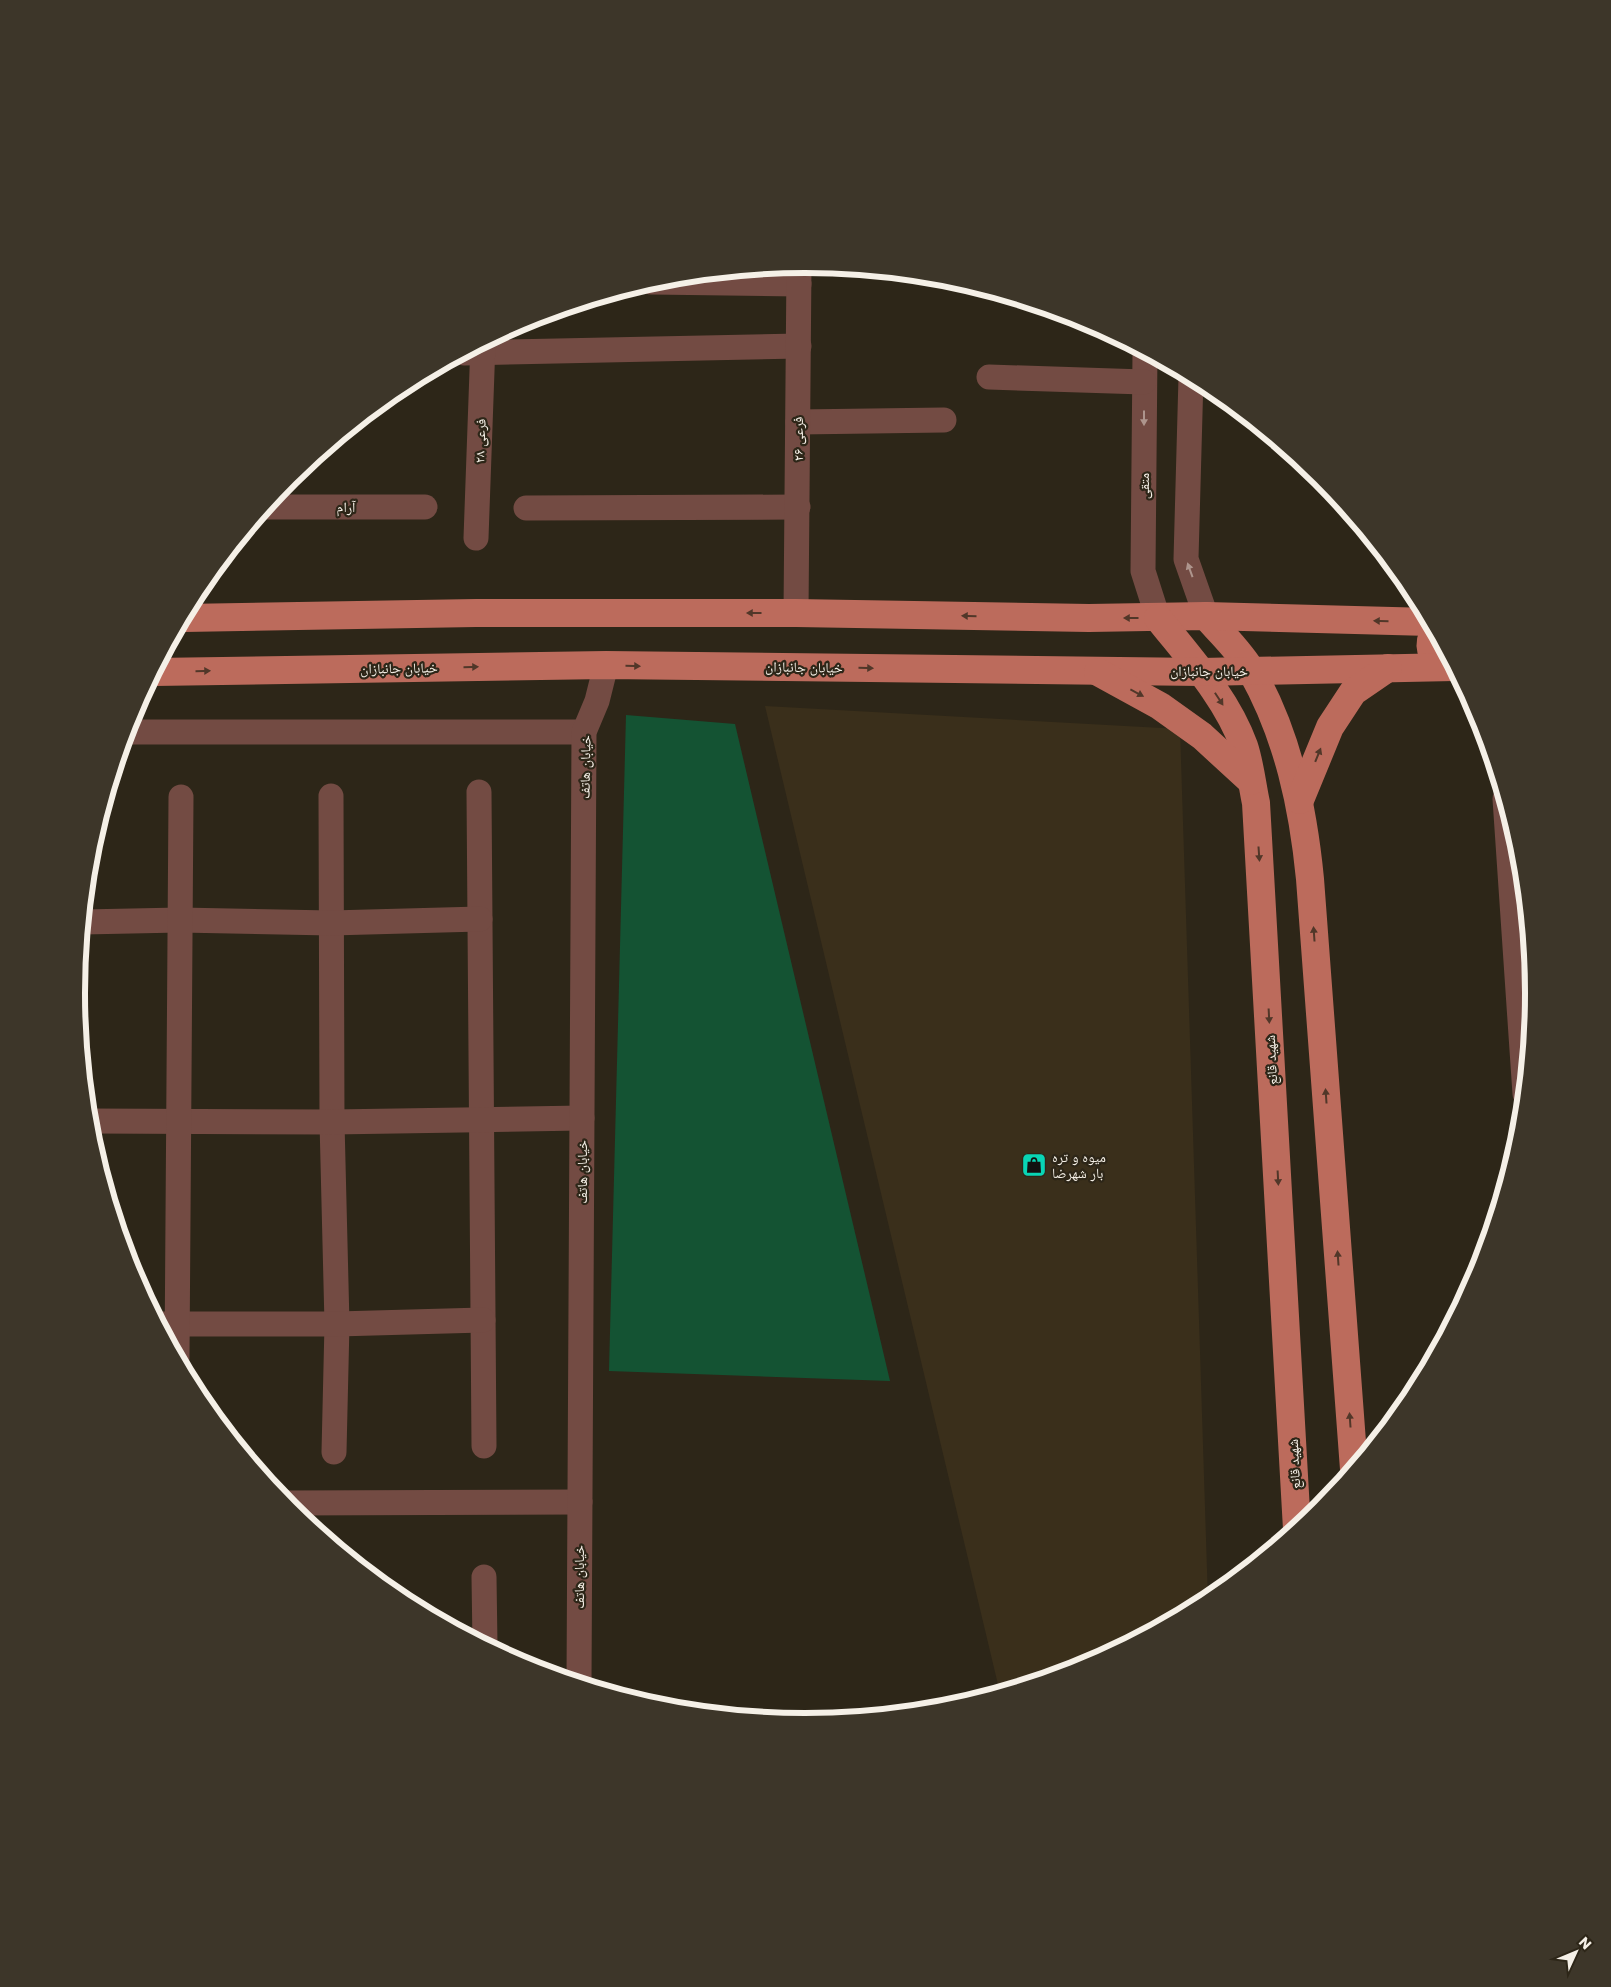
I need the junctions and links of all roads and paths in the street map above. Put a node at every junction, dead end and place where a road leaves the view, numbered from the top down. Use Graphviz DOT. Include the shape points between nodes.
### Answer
graph roads {
  1 [pos="799,274"];
  2 [pos="719,278"];
  3 [pos="799,346"];
  4 [pos="482,350"];
  5 [pos="477,352"];
  6 [pos="1145,358"];
  7 [pos="989,377"];
  8 [pos="1144,382"];
  9 [pos="1191,385"];
  10 [pos="944,420"];
  11 [pos="798,422"];
  12 [pos="274,507"];
  13 [pos="425,507"];
  14 [pos="798,507"];
  15 [pos="526,508"];
  16 [pos="476,538"];
  17 [pos="796,613"];
  18 [pos="1206,616"];
  19 [pos="191,618"];
  20 [pos="1158,618"];
  21 [pos="1422,622"];
  22 [pos="1432,638"];
  23 [pos="606,665"];
  24 [pos="1447,667"];
  25 [pos="1388,668"];
  26 [pos="1094,670"];
  27 [pos="1251,671"];
  28 [pos="161,672"];
  29 [pos="1201,672"];
  30 [pos="135,732"];
  31 [pos="584,732"];
  32 [pos="1251,781"];
  33 [pos="479,792"];
  34 [pos="331,796"];
  35 [pos="181,797"];
  36 [pos="1300,800"];
  37 [pos="1507,834"];
  38 [pos="480,919"];
  39 [pos="180,920"];
  40 [pos="89,922"];
  41 [pos="331,923"];
  42 [pos="1523,1058"];
  43 [pos="481,1118"];
  44 [pos="582,1118"];
  45 [pos="97,1121"];
  46 [pos="179,1121"];
  47 [pos="332,1122"];
  48 [pos="483,1320"];
  49 [pos="169,1324"];
  50 [pos="337,1324"];
  51 [pos="172,1336"];
  52 [pos="484,1446"];
  53 [pos="334,1452"];
  54 [pos="1353,1461"];
  55 [pos="580,1502"];
  56 [pos="296,1503"];
  57 [pos="1297,1520"];
  58 [pos="484,1577"];
  59 [pos="485,1639"];
  60 [pos="578,1677"];
  1 -- 2 [label="street"];
  1 -- 3 [label="street, فرعی ۲۶"];
  3 -- 4 [label="street"];
  3 -- 11 [label="street, فرعی ۲۶"];
  5 -- 16 [label="street, فرعی ۲۸"];
  6 -- 8 [label="street, متقی"];
  7 -- 8 [label="street"];
  8 -- 20 [label="street, متقی, one-way" via="1143,571"];
  18 -- 9 [label="street, one-way" via="1186,559"];
  10 -- 11 [label="street"];
  11 -- 14 [label="street, فرعی ۲۶"];
  12 -- 13 [label="street, آرام"];
  14 -- 15 [label="street"];
  14 -- 17 [label="street, فرعی ۲۶"];
  17 -- 19 [label="main road, one-way" via="476,613"];
  20 -- 17 [label="main road, one-way"];
  18 -- 20 [label="main road"];
  21 -- 18 [label="main road, one-way"];
  18 -- 27 [label="main road"];
  20 -- 29 [label="main road, شهید قانع"];
  22 -- 24 [label="main road" via="1429,644 1432,656"];
  23 -- 26 [label="main road, خیابان جانبازان, one-way"];
  28 -- 23 [label="main road, خیابان جانبازان, one-way"];
  23 -- 31 [label="street, خیابان هاتف" via="598,701"];
  24 -- 25 [label="main road, خیابان جانبازان"];
  25 -- 27 [label="main road, خیابان جانبازان"];
  36 -- 25 [label="main road, one-way" via="1330,727 1354,692"];
  26 -- 29 [label="main road, خیابان جانبازان"];
  26 -- 32 [label="main road, one-way" via="1167,710 1202,736"];
  27 -- 29 [label="main road, خیابان جانبازان"];
  27 -- 36 [label="main road" via="1282,736"];
  29 -- 32 [label="main road, شهید قانع, one-way" via="1232,720 1244,747"];
  30 -- 31 [label="street"];
  31 -- 44 [label="street, خیابان هاتف"];
  32 -- 57 [label="main road, شهید قانع, one-way" via="1256,802 1260,865"];
  33 -- 38 [label="street"];
  34 -- 41 [label="street"];
  35 -- 39 [label="street"];
  54 -- 36 [label="main road, one-way" via="1310,879"];
  37 -- 42 [label="street"];
  38 -- 41 [label="street"];
  38 -- 43 [label="street"];
  39 -- 40 [label="street"];
  39 -- 41 [label="street"];
  39 -- 46 [label="street"];
  41 -- 47 [label="street"];
  43 -- 44 [label="street"];
  43 -- 47 [label="street"];
  43 -- 48 [label="street"];
  44 -- 55 [label="street, خیابان هاتف"];
  45 -- 46 [label="street"];
  46 -- 47 [label="street"];
  46 -- 49 [label="street"];
  47 -- 50 [label="street"];
  48 -- 50 [label="street"];
  48 -- 52 [label="street"];
  49 -- 50 [label="street"];
  49 -- 51 [label="street"];
  50 -- 53 [label="street"];
  55 -- 56 [label="street"];
  55 -- 60 [label="street, خیابان هاتف"];
  58 -- 59 [label="street"];
}
